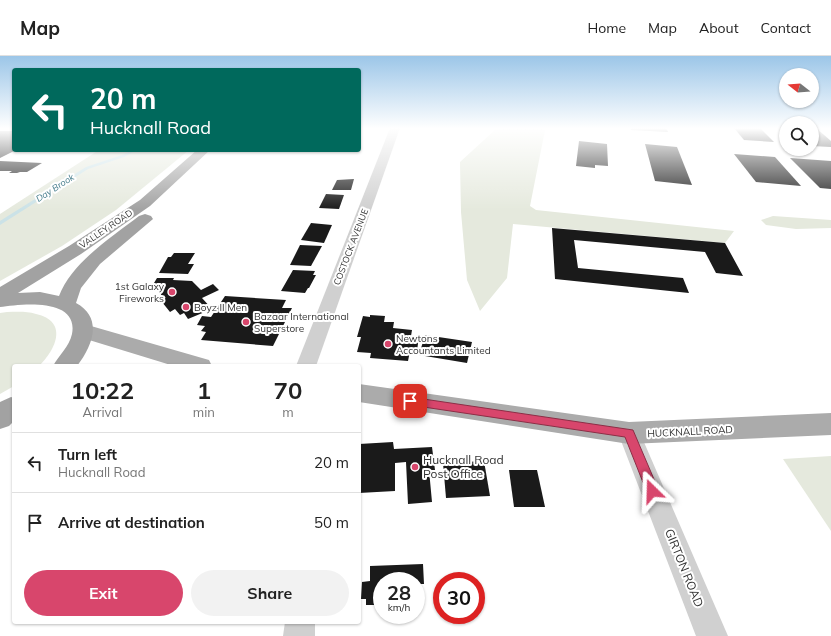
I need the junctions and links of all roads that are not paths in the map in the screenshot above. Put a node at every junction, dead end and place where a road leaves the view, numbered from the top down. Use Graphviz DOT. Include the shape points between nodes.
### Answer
graph roads {
  1 [pos="385,155"];
  2 [pos="210,156"];
  3 [pos="182,188"];
  4 [pos="0,295"];
  5 [pos="0,301"];
  6 [pos="66,304"];
  7 [pos="84,331"];
  8 [pos="65,364"];
  9 [pos="194,364"];
  10 [pos="307,364"];
  11 [pos="361,394"];
  12 [pos="831,424"];
  13 [pos="629,433"];
  14 [pos="300,624"];
  15 [pos="299,636"];
  16 [pos="712,636"];
  1 -- 10 [label="street, COSTOCK AVENUE"];
  2 -- 4 [label="highway, VALLEY ROAD" via="75,250"];
  3 -- 6 [label="highway, VALLEY ROAD" via="94,260 72,287"];
  5 -- 6 [label="highway" via="45,298"];
  6 -- 7 [label="highway" via="80,315"];
  7 -- 8 [label="highway" via="80,344"];
  7 -- 9 [label="main road"];
  11 -- 13 [label="main road, HUCKNALL ROAD"];
  12 -- 13 [label="main road, HUCKNALL ROAD"];
  13 -- 16 [label="street, GIRTON ROAD"];
  14 -- 15 [label="street"];
}
